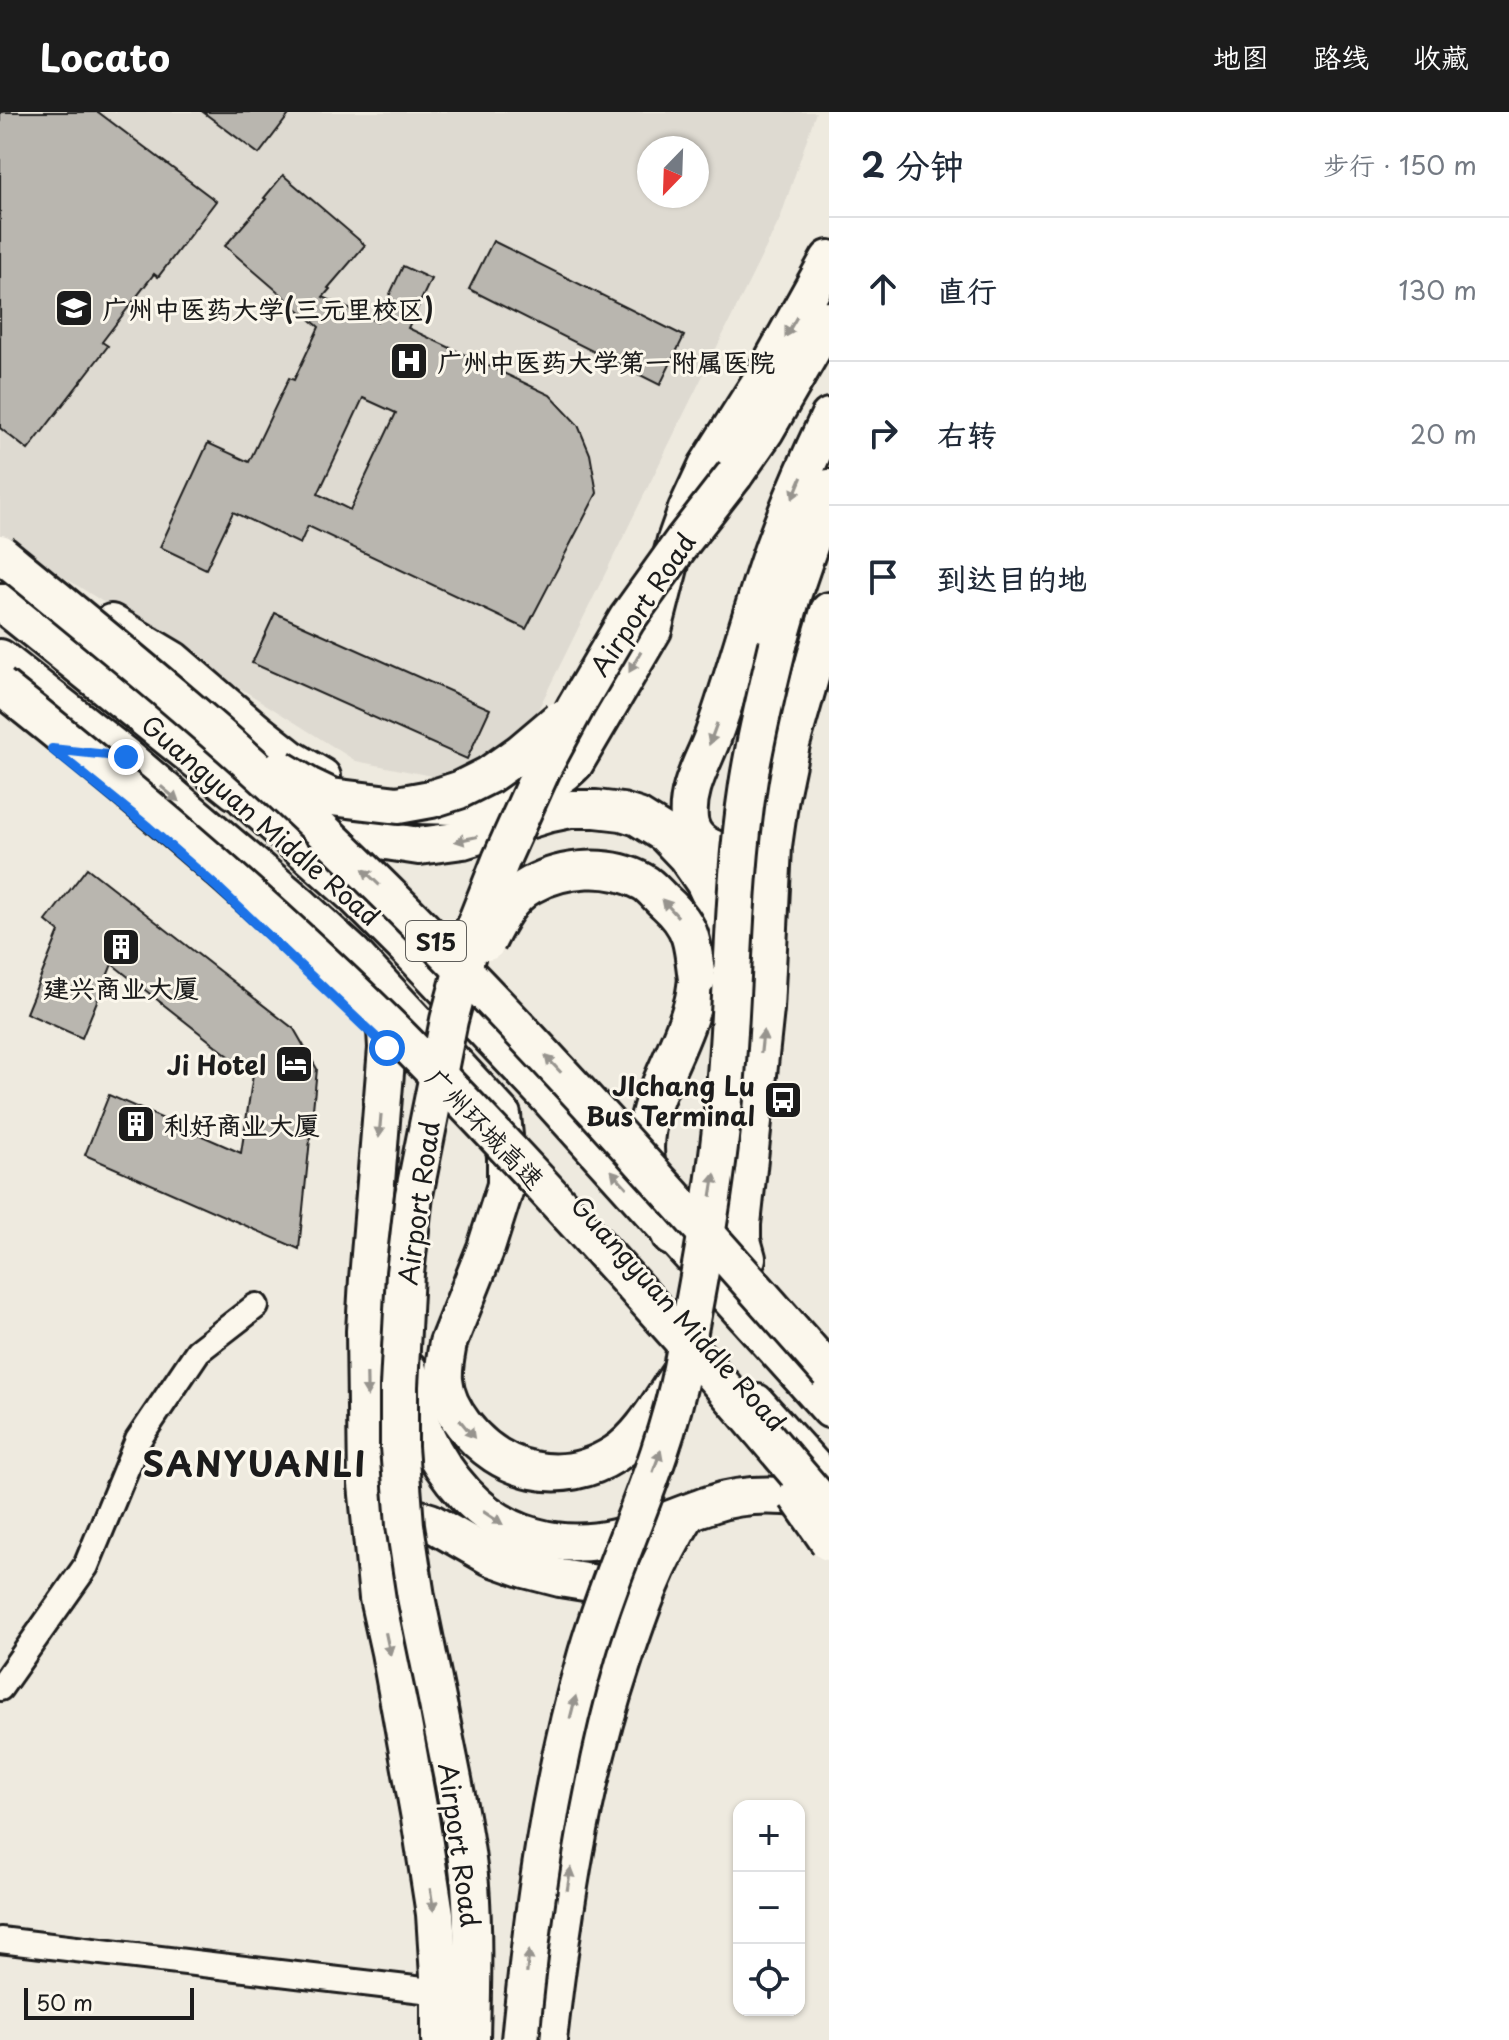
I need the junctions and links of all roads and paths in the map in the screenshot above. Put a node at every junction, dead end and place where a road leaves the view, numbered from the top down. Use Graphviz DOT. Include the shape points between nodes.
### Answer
graph roads {
  1 [pos="829,259"];
  2 [pos="829,320"];
  3 [pos="829,417"];
  4 [pos="829,488"];
  5 [pos="0,533"];
  6 [pos="16,556"];
  7 [pos="0,602"];
  8 [pos="829,611"];
  9 [pos="111,623"];
  10 [pos="40,634"];
  11 [pos="0,658"];
  12 [pos="0,686"];
  13 [pos="576,706"];
  14 [pos="0,707"];
  15 [pos="52,749"];
  16 [pos="126,757"];
  17 [pos="235,791"];
  18 [pos="773,846"];
  19 [pos="353,954"];
  20 [pos="449,1020"];
  21 [pos="387,1048"];
  22 [pos="728,1050"];
  23 [pos="502,1115"];
  24 [pos="671,1237"];
  25 [pos="747,1258"];
  26 [pos="256,1306"];
  27 [pos="403,1328"];
  28 [pos="829,1356"];
  29 [pos="681,1372"];
  30 [pos="814,1374"];
  31 [pos="717,1380"];
  32 [pos="829,1389"];
  33 [pos="829,1411"];
  34 [pos="822,1500"];
  35 [pos="687,1514"];
  36 [pos="370,1516"];
  37 [pos="829,1530"];
  38 [pos="829,1542"];
  39 [pos="646,1592"];
  40 [pos="0,1688"];
  41 [pos="0,1940"];
  42 [pos="440,1992"];
  43 [pos="440,2040"];
  44 [pos="471,2040"];
  45 [pos="520,2040"];
  46 [pos="548,2040"];
  1 -- 9 [label="highway, one-way" via="707,466 676,540 653,630 575,763 550,782 476,806 412,805 368,795 290,758 173,660"];
  2 -- 13 [label="highway, Airport Road, bridge" via="765,431 627,619"];
  3 -- 18 [label="highway, one-way" via="774,547 688,799 689,823 704,844 732,854"];
  4 -- 22 [label="highway, bridge" via="778,645 748,784"];
  5 -- 6 [label="main road"];
  6 -- 9 [label="main road"];
  6 -- 10 [label="main road"];
  30 -- 6 [label="highway, S15, one-way, bridge" via="564,1076 420,924 320,827"];
  7 -- 10 [label="highway, Guangyuan Middle Road"];
  8 -- 18 [label="highway" via="791,744"];
  9 -- 13 [label="highway, bridge" via="280,769 331,797 398,805 459,790 520,753"];
  10 -- 17 [label="highway, Guangyuan Middle Road"];
  11 -- 16 [label="highway, Guangyuan Middle Road"];
  12 -- 31 [label="highway, 广州环城高速, bridge" via="219,869 394,1031"];
  13 -- 20 [label="highway, Airport Road, bridge" via="542,769 486,898"];
  14 -- 15 [label="main road"];
  15 -- 16 [label="main road"];
  15 -- 21 [label="main road" via="218,888"];
  16 -- 19 [label="highway, Guangyuan Middle Road, one-way"];
  22 -- 17 [label="highway, one-way, bridge" via="727,989 714,909 686,856 652,824 622,812 559,812 463,840 419,846 331,829"];
  24 -- 17 [label="main road, Guangyuan Middle Road, one-way" via="410,954"];
  25 -- 18 [label="highway, one-way" via="742,1224 765,1009"];
  19 -- 21 [label="highway" via="380,1009"];
  19 -- 23 [label="highway, Guangyuan Middle Road"];
  24 -- 20 [label="highway, one-way, bridge" via="651,1186 645,1146 655,1100 693,1004 697,979 690,936 674,911 644,882 610,870 582,870 531,884 507,906 492,930"];
  20 -- 27 [label="highway, Airport Road, bridge" via="414,1195"];
  21 -- 36 [label="highway, one-way" via="365,1331"];
  29 -- 22 [label="highway, one-way, bridge" via="717,1160"];
  23 -- 29 [label="highway, one-way" via="506,1185 445,1358 444,1382 459,1419 472,1437 509,1464 543,1472 572,1471 614,1455 631,1442"];
  23 -- 34 [label="main road, Guangyuan Middle Road"];
  24 -- 30 [label="main road, Guangyuan Middle Road"];
  25 -- 28 [label="main road"];
  25 -- 30 [label="main road"];
  26 -- 40 [label="street" via="198,1351 138,1440 86,1566"];
  27 -- 35 [label="highway, one-way, bridge" via="417,1416 437,1457 481,1510 542,1540 587,1543"];
  27 -- 44 [label="highway, Airport Road, bridge" via="400,1483 409,1559 470,1886"];
  45 -- 29 [label="highway, one-way, bridge" via="540,1868 560,1756 590,1643 664,1440"];
  30 -- 32 [label="main road"];
  30 -- 33 [label="main road, Guangyuan Middle Road"];
  31 -- 34 [label="highway, 广州环城高速, bridge"];
  31 -- 38 [label="highway, bridge"];
  34 -- 35 [label="highway" via="744,1498"];
  34 -- 37 [label="main road, Guangyuan Middle Road"];
  35 -- 39 [label="highway"];
  36 -- 39 [label="highway" via="410,1516 525,1569"];
  36 -- 42 [label="highway, one-way" via="378,1598 435,1914"];
  46 -- 39 [label="highway, one-way" via="588,1779"];
  41 -- 42 [label="street"];
  42 -- 43 [label="highway"];
}
